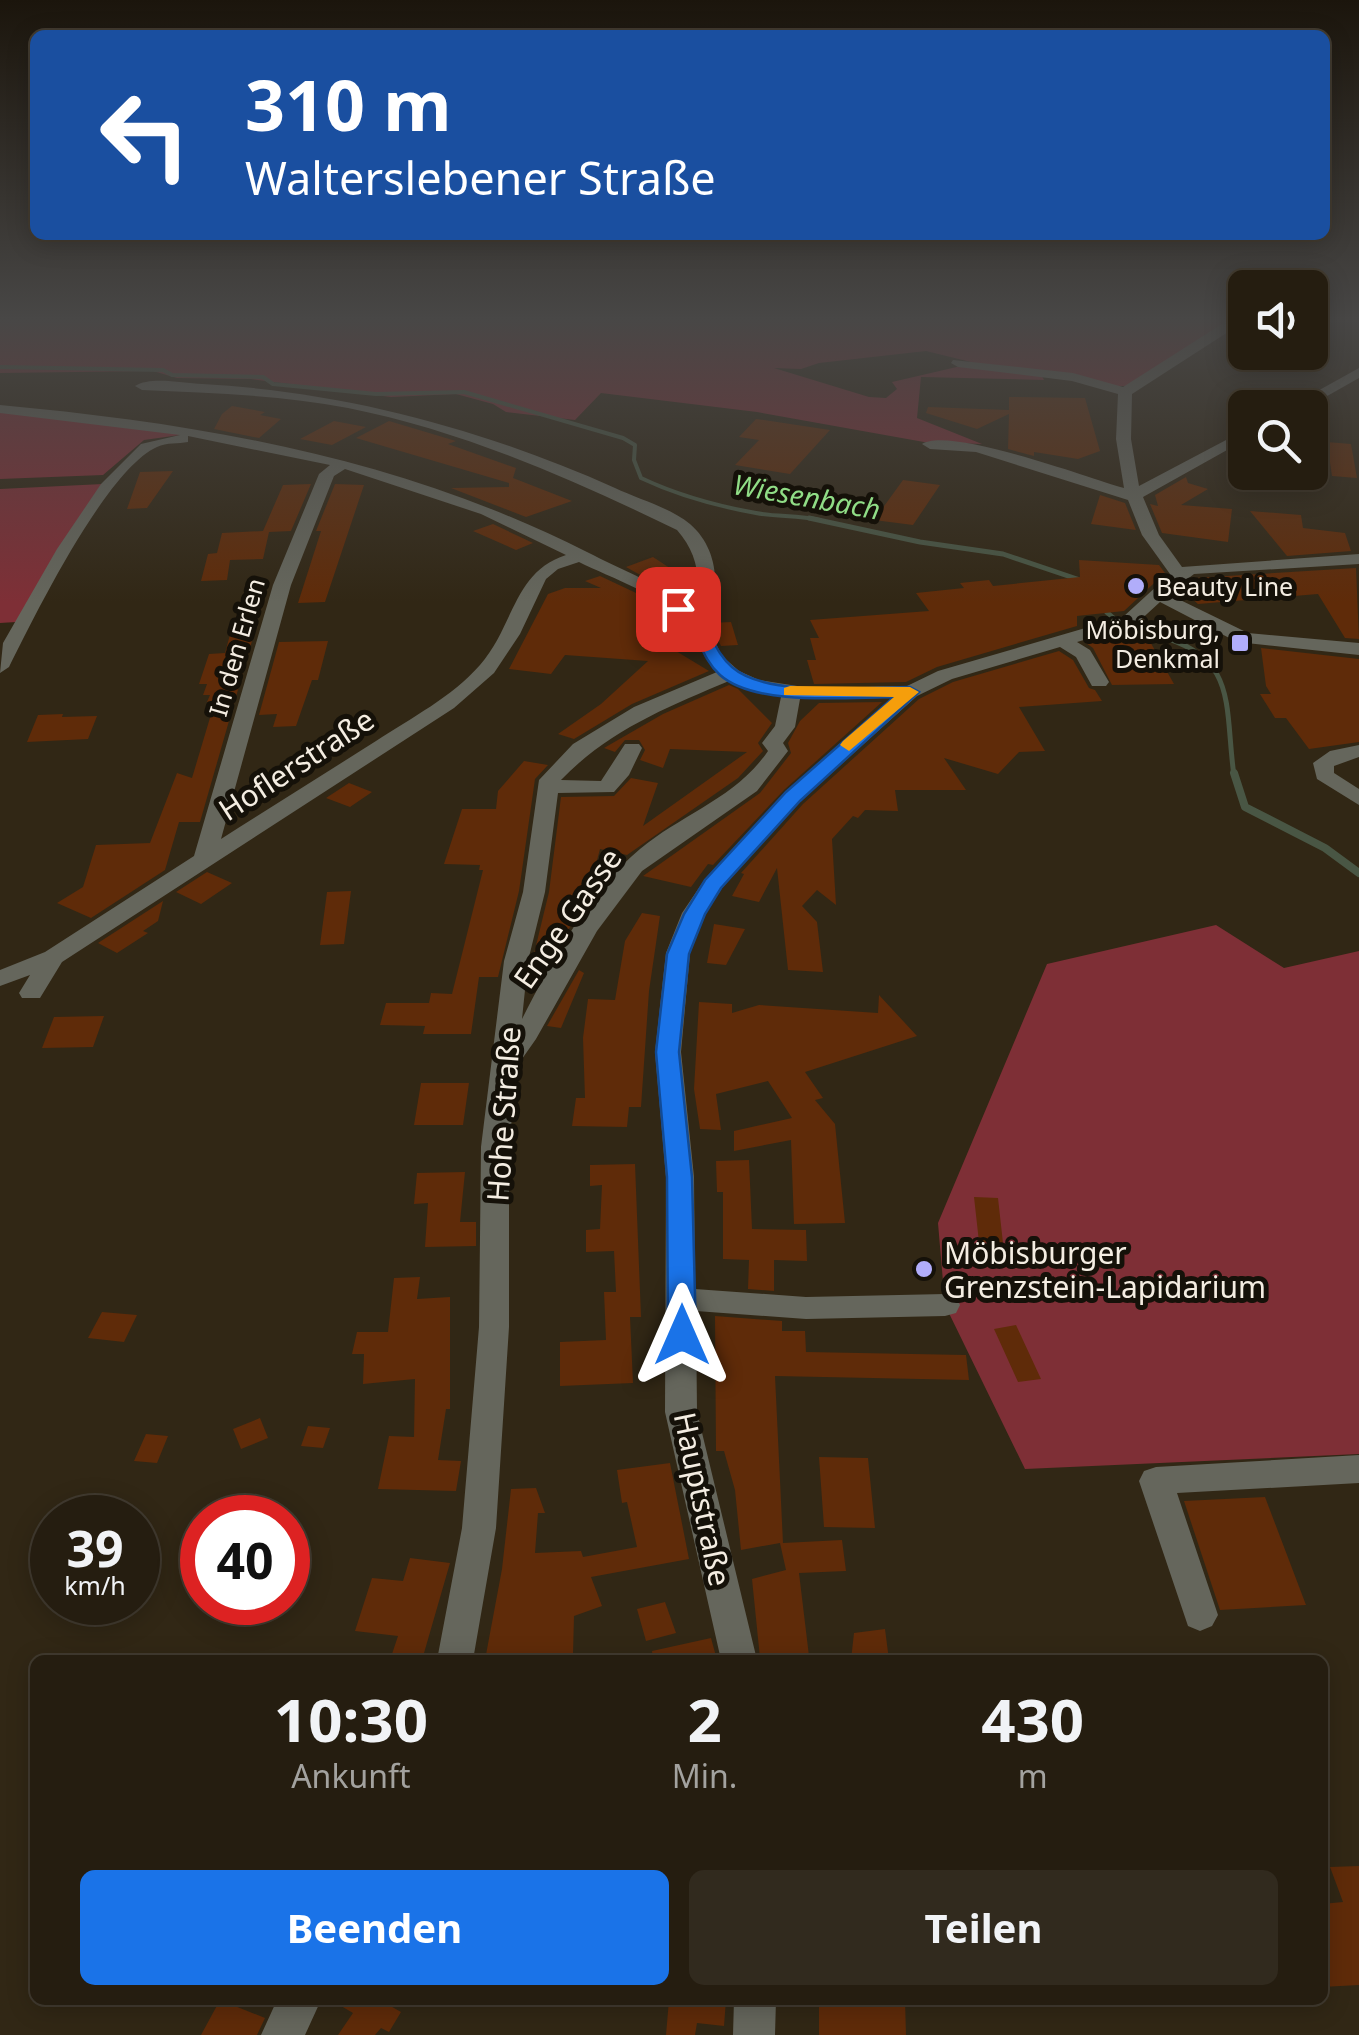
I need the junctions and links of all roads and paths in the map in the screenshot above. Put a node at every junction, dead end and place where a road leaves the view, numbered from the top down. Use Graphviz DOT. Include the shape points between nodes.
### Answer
graph roads {
  1 [pos="31,412"];
  2 [pos="373,412"];
  3 [pos="1123,412"];
  4 [pos="962,430"];
  5 [pos="223,436"];
  6 [pos="1228,443"];
  7 [pos="930,444"];
  8 [pos="992,447"];
  9 [pos="344,463"];
  10 [pos="1133,491"];
  11 [pos="580,556"];
  12 [pos="1359,559"];
  13 [pos="1178,574"];
  14 [pos="1158,596"];
  15 [pos="697,622"];
  16 [pos="1065,642"];
  17 [pos="1358,650"];
  18 [pos="0,667"];
  19 [pos="729,674"];
  20 [pos="1099,682"];
  21 [pos="792,692"];
  22 [pos="910,692"];
  23 [pos="632,748"];
  24 [pos="1359,751"];
  25 [pos="549,786"];
  26 [pos="1359,799"];
  27 [pos="204,858"];
  28 [pos="53,957"];
  29 [pos="0,979"];
  30 [pos="32,993"];
  31 [pos="506,1062"];
  32 [pos="683,1298"];
  33 [pos="945,1305"];
  34 [pos="1359,1469"];
  35 [pos="1200,1615"];
  36 [pos="456,1655"];
  37 [pos="738,1655"];
  38 [pos="297,2005"];
  39 [pos="755,2005"];
  40 [pos="282,2035"];
  41 [pos="754,2035"];
  1 -- 5 [label="street"];
  2 -- 15 [label="street" via="566,473 683,526 696,539 708,576 708,602"];
  3 -- 10 [label="street"];
  4 -- 8 [label="street"];
  5 -- 9 [label="street"];
  5 -- 18 [label="street" via="154,442 112,480"];
  6 -- 10 [label="street"];
  7 -- 8 [label="street"];
  8 -- 10 [label="street"];
  9 -- 11 [label="street" via="490,512"];
  9 -- 27 [label="street, In den Erlen" via="327,474 282,585"];
  10 -- 13 [label="street"];
  11 -- 15 [label="street"];
  11 -- 27 [label="street, Hoflerstraße" via="538,577 486,669 447,704"];
  12 -- 13 [label="street"];
  13 -- 14 [label="street, Hauptstraße"];
  14 -- 16 [label="street, Hauptstraße" via="1122,624"];
  14 -- 17 [label="street" via="1244,638"];
  15 -- 19 [label="street" via="709,653"];
  16 -- 20 [label="street" via="1082,654"];
  16 -- 22 [label="street, Hauptstraße" via="945,675"];
  19 -- 21 [label="street"];
  19 -- 25 [label="street" via="641,711 580,748"];
  21 -- 22 [label="street"];
  21 -- 31 [label="street, Enge Gasse" via="770,765 634,867"];
  22 -- 32 [label="street, Hauptstraße" via="793,796 713,884 678,954 668,1052"];
  23 -- 25 [label="street" via="607,788"];
  24 -- 26 [label="street" via="1323,762 1324,775"];
  25 -- 31 [label="street, Hohe Straße" via="516,961"];
  27 -- 28 [label="street, Hoflerstraße"];
  28 -- 29 [label="street, Hoflerstraße"];
  28 -- 30 [label="street"];
  31 -- 36 [label="street, Hohe Straße" via="496,1147 494,1327 479,1528"];
  32 -- 33 [label="street" via="806,1308"];
  32 -- 37 [label="street, Hauptstraße" via="681,1412"];
  34 -- 35 [label="street" via="1156,1481"];
  38 -- 40 [label="street"];
  39 -- 41 [label="street"];
}
